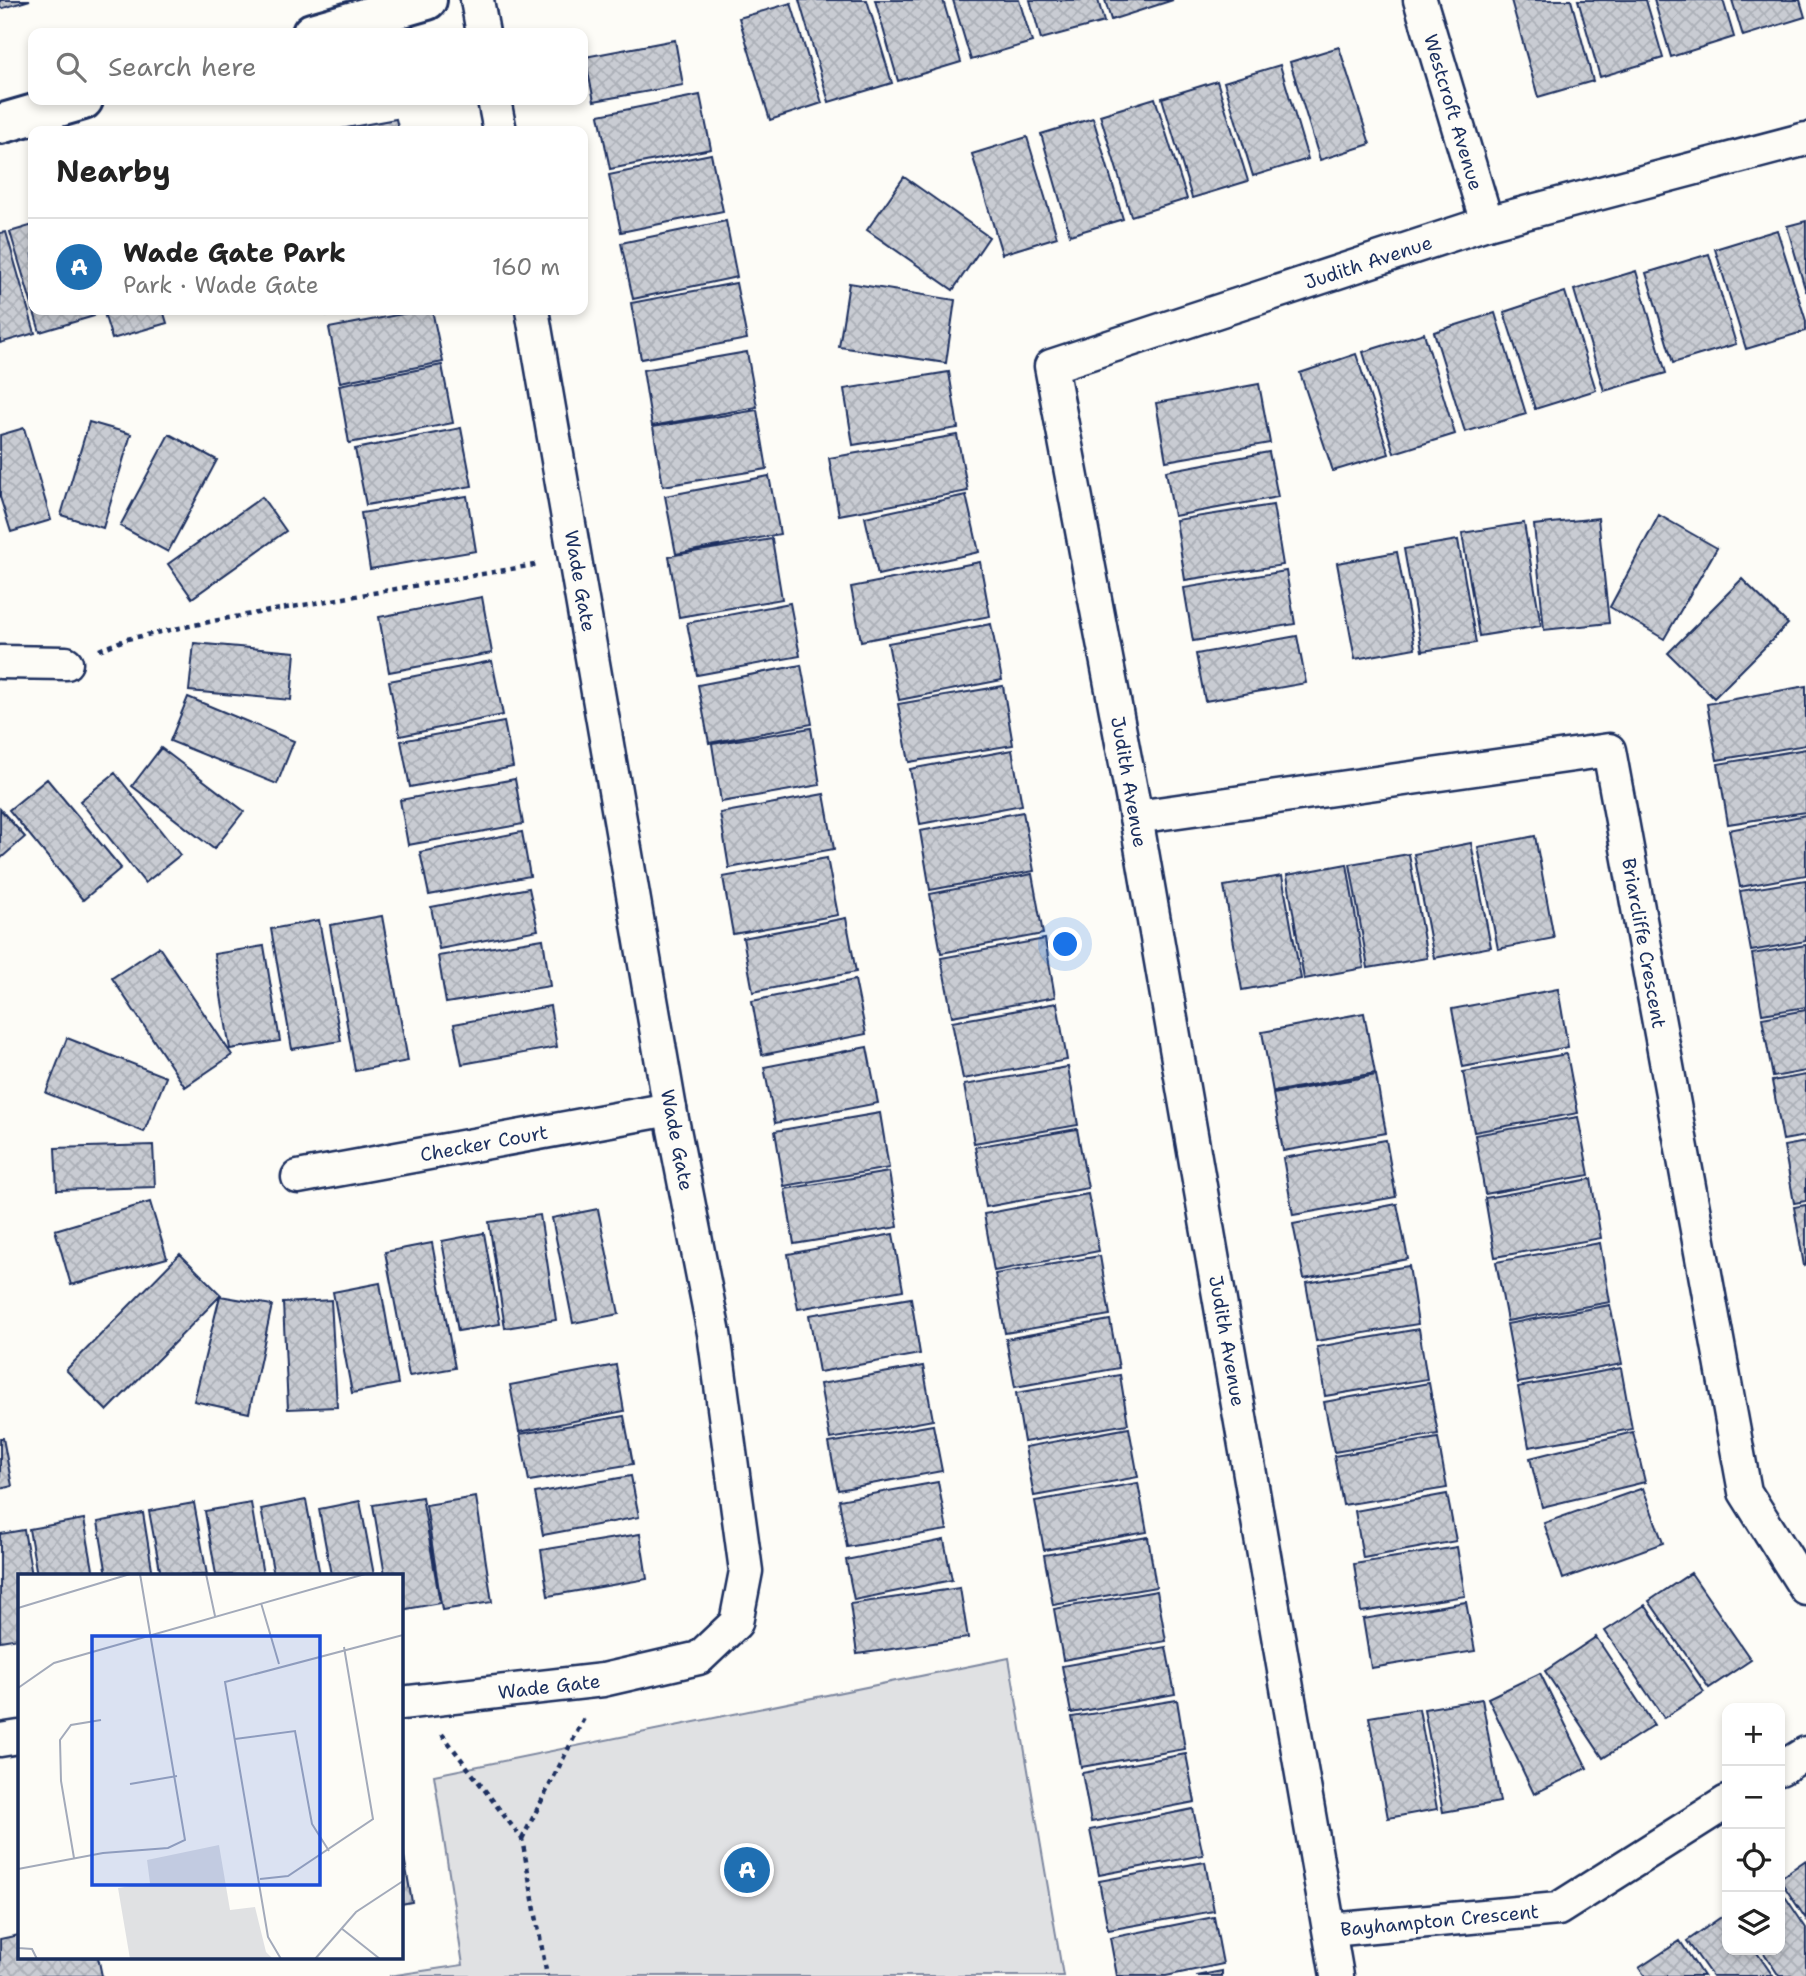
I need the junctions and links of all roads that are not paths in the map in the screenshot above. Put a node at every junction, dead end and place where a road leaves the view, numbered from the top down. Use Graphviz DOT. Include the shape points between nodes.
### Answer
graph roads {
  1 [pos="427,0"];
  2 [pos="477,0"];
  3 [pos="1420,0"];
  4 [pos="329,28"];
  5 [pos="481,28"];
  6 [pos="66,105"];
  7 [pos="496,105"];
  8 [pos="0,124"];
  9 [pos="499,126"];
  10 [pos="1806,139"];
  11 [pos="1487,223"];
  12 [pos="533,315"];
  13 [pos="0,663"];
  14 [pos="66,663"];
  15 [pos="1136,817"];
  16 [pos="670,1109"];
  17 [pos="298,1177"];
  18 [pos="1806,1589"];
  19 [pos="409,1703"];
  20 [pos="18,1737"];
  21 [pos="0,1740"];
  22 [pos="1806,1753"];
  23 [pos="1785,1766"];
  24 [pos="1722,1805"];
  25 [pos="1330,1930"];
  26 [pos="1337,1976"];
  1 -- 4 [label="street"];
  2 -- 5 [label="street"];
  3 -- 11 [label="street, Westcroft Avenue"];
  6 -- 8 [label="street"];
  7 -- 9 [label="street"];
  10 -- 11 [label="street, Judith Avenue"];
  11 -- 15 [label="street, Judith Avenue" via="1051,366"];
  12 -- 16 [label="street, Wade Gate"];
  13 -- 14 [label="street"];
  15 -- 18 [label="street, Briarcliffe Crescent" via="1609,750 1745,1492"];
  15 -- 25 [label="street, Judith Avenue"];
  16 -- 17 [label="street, Checker Court"];
  16 -- 19 [label="street, Wade Gate" via="714,1333 746,1571 736,1623 699,1658 603,1680"];
  20 -- 21 [label="street"];
  22 -- 23 [label="street"];
  24 -- 25 [label="street, Bayhampton Crescent" via="1559,1909"];
  25 -- 26 [label="street, Judith Avenue"];
}
